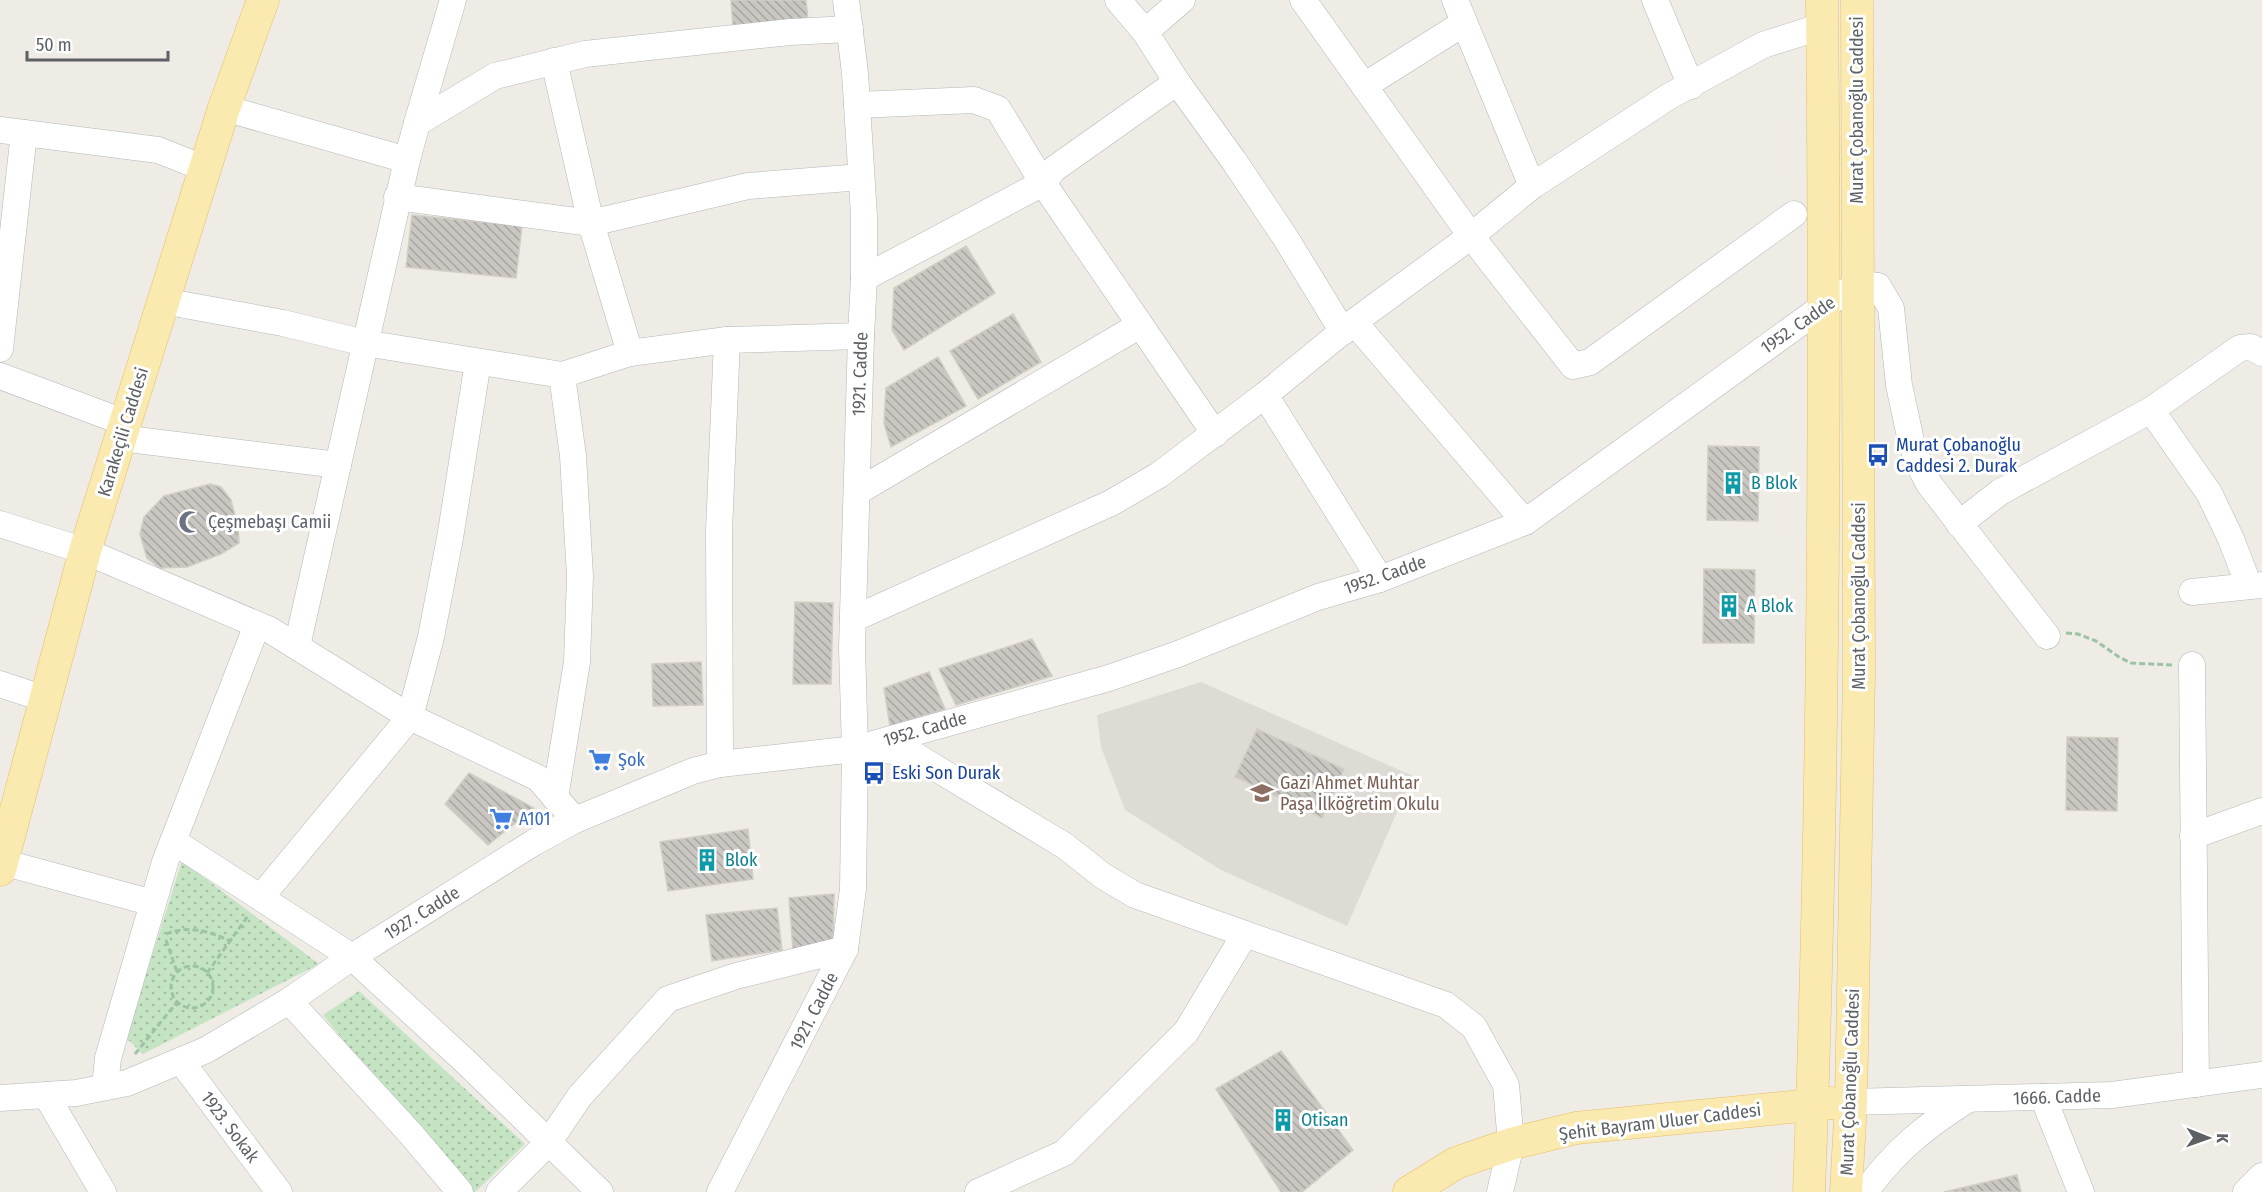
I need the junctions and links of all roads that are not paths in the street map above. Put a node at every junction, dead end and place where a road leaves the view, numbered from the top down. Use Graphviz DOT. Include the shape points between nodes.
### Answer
graph roads {
  1 [pos="263,0"];
  2 [pos="453,0"];
  3 [pos="846,0"];
  4 [pos="1118,0"];
  5 [pos="1182,0"];
  6 [pos="1304,0"];
  7 [pos="1655,0"];
  8 [pos="1857,0"];
  9 [pos="1459,11"];
  10 [pos="1822,13"];
  11 [pos="850,29"];
  12 [pos="1145,32"];
  13 [pos="554,61"];
  14 [pos="1177,82"];
  15 [pos="1364,86"];
  16 [pos="1691,86"];
  17 [pos="857,105"];
  18 [pos="224,108"];
  19 [pos="417,123"];
  20 [pos="12,132"];
  21 [pos="407,160"];
  22 [pos="206,169"];
  23 [pos="861,177"];
  24 [pos="1043,183"];
  25 [pos="1532,186"];
  26 [pos="397,197"];
  27 [pos="1794,214"];
  28 [pos="591,223"];
  29 [pos="1471,236"];
  30 [pos="864,278"];
  31 [pos="1858,284"];
  32 [pos="163,301"];
  33 [pos="1825,305"];
  34 [pos="1140,325"];
  35 [pos="1348,327"];
  36 [pos="861,336"];
  37 [pos="727,340"];
  38 [pos="365,343"];
  39 [pos="0,349"];
  40 [pos="630,353"];
  41 [pos="2262,353"];
  42 [pos="478,362"];
  43 [pos="562,375"];
  44 [pos="0,376"];
  45 [pos="1265,395"];
  46 [pos="2151,410"];
  47 [pos="123,430"];
  48 [pos="1215,434"];
  49 [pos="338,465"];
  50 [pos="857,492"];
  51 [pos="1525,522"];
  52 [pos="0,524"];
  53 [pos="1959,524"];
  54 [pos="85,551"];
  55 [pos="1380,579"];
  56 [pos="2256,585"];
  57 [pos="2192,592"];
  58 [pos="853,619"];
  59 [pos="257,625"];
  60 [pos="2047,636"];
  61 [pos="297,646"];
  62 [pos="2192,666"];
  63 [pos="0,684"];
  64 [pos="45,699"];
  65 [pos="410,717"];
  66 [pos="855,749"];
  67 [pos="720,764"];
  68 [pos="555,798"];
  69 [pos="2262,811"];
  70 [pos="575,820"];
  71 [pos="2193,836"];
  72 [pos="173,841"];
  73 [pos="1,866"];
  74 [pos="261,897"];
  75 [pos="153,903"];
  76 [pos="1245,934"];
  77 [pos="845,949"];
  78 [pos="352,957"];
  79 [pos="289,1001"];
  80 [pos="181,1061"];
  81 [pos="2262,1075"];
  82 [pos="2196,1084"];
  83 [pos="105,1087"];
  84 [pos="46,1095"];
  85 [pos="2043,1097"];
  86 [pos="0,1098"];
  87 [pos="1967,1100"];
  88 [pos="1851,1102"];
  89 [pos="1812,1105"];
  90 [pos="548,1143"];
  91 [pos="1511,1144"];
  92 [pos="2262,1176"];
  93 [pos="103,1192"];
  94 [pos="279,1192"];
  95 [pos="460,1192"];
  96 [pos="499,1192"];
  97 [pos="600,1192"];
  98 [pos="720,1192"];
  99 [pos="978,1192"];
  100 [pos="1409,1192"];
  101 [pos="1500,1192"];
  102 [pos="1809,1192"];
  103 [pos="1845,1192"];
  104 [pos="1865,1192"];
  105 [pos="2081,1192"];
  106 [pos="2246,1192"];
  1 -- 18 [label="main road, Karakeçili Caddesi"];
  2 -- 19 [label="street"];
  3 -- 11 [label="street, 1921. Cadde"];
  4 -- 12 [label="street"];
  5 -- 12 [label="street"];
  6 -- 15 [label="street"];
  7 -- 16 [label="street"];
  8 -- 31 [label="main road, Murat Çobanoğlu Caddesi"];
  9 -- 15 [label="street"];
  9 -- 25 [label="street"];
  10 -- 16 [label="street"];
  10 -- 33 [label="main road, Murat Çobanoğlu Caddesi"];
  11 -- 13 [label="street" via="585,54"];
  11 -- 17 [label="street, 1921. Cadde"];
  12 -- 14 [label="street"];
  13 -- 19 [label="street" via="495,76"];
  13 -- 28 [label="street"];
  14 -- 24 [label="street" via="1054,170"];
  14 -- 35 [label="street"];
  15 -- 29 [label="street"];
  16 -- 25 [label="street"];
  17 -- 23 [label="street, 1921. Cadde"];
  17 -- 24 [label="street" via="974,100 998,109"];
  18 -- 21 [label="street"];
  18 -- 22 [label="main road, Karakeçili Caddesi"];
  19 -- 21 [label="street"];
  20 -- 22 [label="street" via="158,150"];
  20 -- 39 [label="street"];
  21 -- 26 [label="street"];
  22 -- 32 [label="main road, Karakeçili Caddesi"];
  23 -- 28 [label="street" via="748,186"];
  23 -- 30 [label="street, 1921. Cadde"];
  24 -- 30 [label="street"];
  24 -- 34 [label="street"];
  25 -- 29 [label="street"];
  26 -- 28 [label="street"];
  26 -- 38 [label="street"];
  27 -- 29 [label="street" via="1590,362 1573,366"];
  28 -- 40 [label="street"];
  29 -- 35 [label="street"];
  30 -- 36 [label="street, 1921. Cadde"];
  31 -- 33 [label="street, 1952. Cadde"];
  31 -- 53 [label="street" via="1878,286 1891,308 1899,385 1911,441 1929,484"];
  31 -- 88 [label="main road, Murat Çobanoğlu Caddesi" via="1859,672"];
  32 -- 38 [label="street"];
  32 -- 47 [label="main road, Karakeçili Caddesi"];
  33 -- 51 [label="street, 1952. Cadde"];
  33 -- 89 [label="main road, Murat Çobanoğlu Caddesi"];
  34 -- 48 [label="street"];
  34 -- 50 [label="street"];
  35 -- 45 [label="street"];
  35 -- 51 [label="street"];
  36 -- 37 [label="street"];
  36 -- 50 [label="street, 1921. Cadde"];
  37 -- 40 [label="street"];
  37 -- 67 [label="street" via="719,531"];
  38 -- 42 [label="street"];
  38 -- 49 [label="street"];
  40 -- 43 [label="street"];
  41 -- 46 [label="street" via="2251,347 2240,348"];
  42 -- 43 [label="street"];
  42 -- 65 [label="street" via="448,549"];
  43 -- 68 [label="street" via="573,456 580,576 577,662"];
  44 -- 47 [label="street"];
  45 -- 48 [label="street"];
  45 -- 55 [label="street"];
  46 -- 53 [label="street" via="2000,492"];
  46 -- 56 [label="street" via="2209,493"];
  47 -- 49 [label="street"];
  47 -- 54 [label="main road, Karakeçili Caddesi"];
  48 -- 58 [label="street" via="1112,503"];
  49 -- 61 [label="street"];
  50 -- 58 [label="street, 1921. Cadde"];
  51 -- 55 [label="street, 1952. Cadde"];
  52 -- 54 [label="street"];
  53 -- 60 [label="street"];
  54 -- 59 [label="street"];
  54 -- 64 [label="main road, Karakeçili Caddesi"];
  55 -- 66 [label="street, 1952. Cadde" via="1318,597 1109,678"];
  56 -- 57 [label="street"];
  58 -- 66 [label="street, 1921. Cadde"];
  59 -- 61 [label="street"];
  59 -- 72 [label="street"];
  61 -- 65 [label="street"];
  62 -- 71 [label="street"];
  63 -- 64 [label="street"];
  64 -- 73 [label="main road, Karakeçili Caddesi"];
  65 -- 68 [label="street" via="538,778"];
  65 -- 74 [label="street"];
  66 -- 67 [label="street, 1927. Cadde"];
  66 -- 76 [label="street" via="916,756 1065,846 1103,876 1136,895"];
  66 -- 77 [label="street, 1921. Cadde" via="853,889"];
  67 -- 70 [label="street, 1927. Cadde" via="693,771"];
  68 -- 70 [label="street"];
  69 -- 71 [label="street"];
  70 -- 78 [label="street, 1927. Cadde"];
  71 -- 82 [label="street"];
  72 -- 74 [label="street"];
  72 -- 75 [label="street"];
  73 -- 75 [label="street"];
  74 -- 78 [label="street"];
  75 -- 83 [label="street" via="108,1058"];
  76 -- 91 [label="street" via="1446,1005 1474,1027 1506,1085"];
  76 -- 99 [label="street" via="1186,1032 1064,1153"];
  77 -- 90 [label="street" via="736,976 668,999 580,1096"];
  77 -- 98 [label="street, 1921. Cadde"];
  78 -- 79 [label="street, 1927. Cadde"];
  78 -- 90 [label="street"];
  79 -- 80 [label="street, 1927. Cadde"];
  79 -- 95 [label="street"];
  80 -- 83 [label="street, 1927. Cadde" via="128,1083"];
  80 -- 94 [label="street, 1923. Sokak"];
  81 -- 82 [label="street, 1666. Cadde"];
  82 -- 85 [label="street, 1666. Cadde" via="2112,1095"];
  83 -- 84 [label="street, 1927. Cadde"];
  84 -- 86 [label="street, 1927. Cadde"];
  84 -- 93 [label="street"];
  85 -- 87 [label="street, 1666. Cadde"];
  85 -- 105 [label="street"];
  87 -- 88 [label="street, 1666. Cadde"];
  87 -- 104 [label="street" via="1905,1145 1884,1165"];
  88 -- 89 [label="main road, Şehit Bayram Uluer Caddesi"];
  88 -- 103 [label="main road, Murat Çobanoğlu Caddesi"];
  89 -- 91 [label="main road, Şehit Bayram Uluer Caddesi" via="1576,1128"];
  89 -- 102 [label="main road, Murat Çobanoğlu Caddesi"];
  90 -- 96 [label="street"];
  90 -- 97 [label="street"];
  91 -- 100 [label="main road, Şehit Bayram Uluer Caddesi" via="1456,1163"];
  91 -- 101 [label="street"];
  92 -- 106 [label="street"];
}
